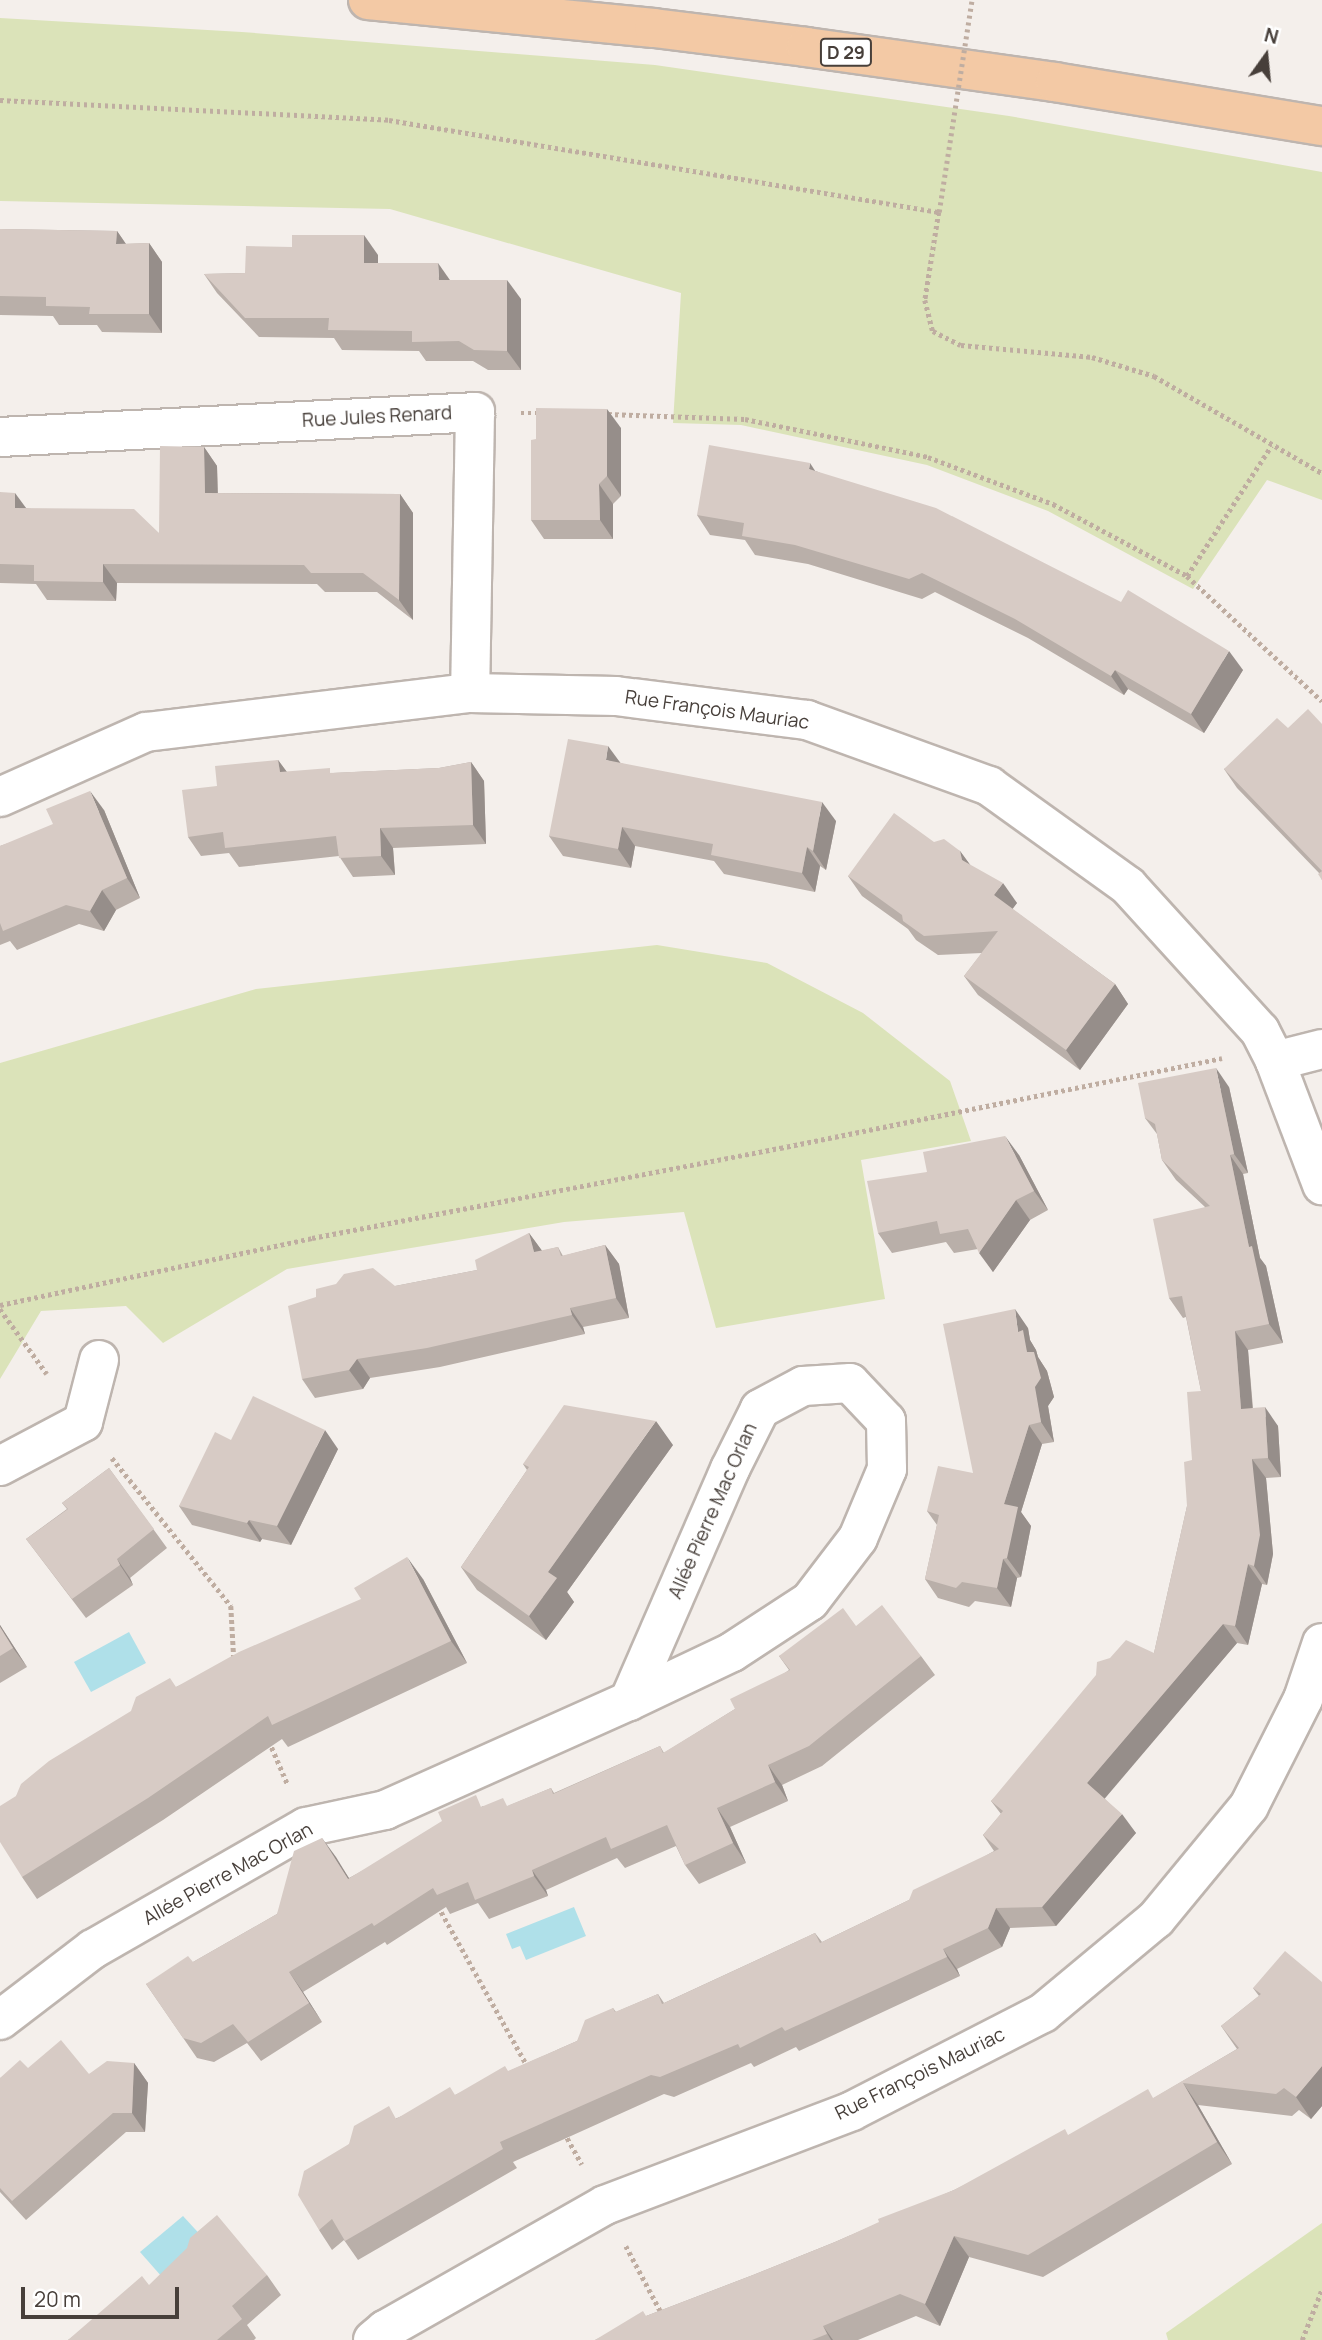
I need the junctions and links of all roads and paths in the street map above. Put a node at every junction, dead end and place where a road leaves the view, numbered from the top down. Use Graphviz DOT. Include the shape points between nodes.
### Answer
graph roads {
  1 [pos="368,0"];
  2 [pos="972,0"];
  3 [pos="0,100"];
  4 [pos="1322,126"];
  5 [pos="939,212"];
  6 [pos="475,412"];
  7 [pos="544,413"];
  8 [pos="599,414"];
  9 [pos="0,437"];
  10 [pos="1271,446"];
  11 [pos="1322,473"];
  12 [pos="1187,576"];
  13 [pos="470,693"];
  14 [pos="1322,701"];
  15 [pos="0,797"];
  16 [pos="1322,1049"];
  17 [pos="1275,1061"];
  18 [pos="1322,1185"];
  19 [pos="0,1307"];
  20 [pos="99,1360"];
  21 [pos="83,1422"];
  22 [pos="0,1466"];
  23 [pos="1322,1643"];
  24 [pos="237,1666"];
  25 [pos="629,1701"];
  26 [pos="264,1728"];
  27 [pos="306,1827"];
  28 [pos="432,1894"];
  29 [pos="0,2020"];
  30 [pos="531,2074"];
  31 [pos="558,2122"];
  32 [pos="605,2205"];
  33 [pos="1322,2289"];
  34 [pos="669,2328"];
  35 [pos="373,2340"];
  36 [pos="1302,2340"];
  1 -- 4 [label="main road, D 29" via="806,47"];
  2 -- 5 [label="path, bridge"];
  3 -- 5 [label="path" via="389,120"];
  5 -- 10 [label="path" via="925,300 933,331 961,345 1092,357 1154,376"];
  6 -- 7 [label="path"];
  6 -- 9 [label="street, Rue Jules Renard"];
  6 -- 13 [label="street, Rue Jules Renard"];
  8 -- 12 [label="path" via="746,419 928,457 1053,504"];
  10 -- 11 [label="path"];
  10 -- 12 [label="path"];
  12 -- 14 [label="path"];
  13 -- 15 [label="street, Rue François Mauriac" via="146,732"];
  13 -- 17 [label="street, Rue François Mauriac" via="617,696 807,720 989,786 1128,886 1260,1031"];
  16 -- 17 [label="street"];
  17 -- 18 [label="street, Rue François Mauriac"];
  17 -- 19 [label="path" via="1226,1057 312,1238"];
  19 -- 21 [label="path"];
  20 -- 21 [label="street"];
  21 -- 22 [label="street"];
  21 -- 24 [label="path" via="231,1606 232,1654"];
  23 -- 32 [label="street, Rue François Mauriac" via="1303,1699 1249,1806 1156,1919 1043,2013 852,2111"];
  25 -- 25 [label="street, Allée Pierre Mac Orlan" via="732,1652 810,1601 858,1538 887,1468 886,1421 850,1383 803,1386 760,1409"];
  25 -- 27 [label="street, Allée Pierre Mac Orlan" via="385,1810"];
  26 -- 27 [label="path"];
  27 -- 29 [label="street, Allée Pierre Mac Orlan" via="93,1949"];
  28 -- 30 [label="path"];
  31 -- 32 [label="path"];
  32 -- 34 [label="path"];
  32 -- 35 [label="street, Rue François Mauriac"];
  33 -- 36 [label="path"];
}
